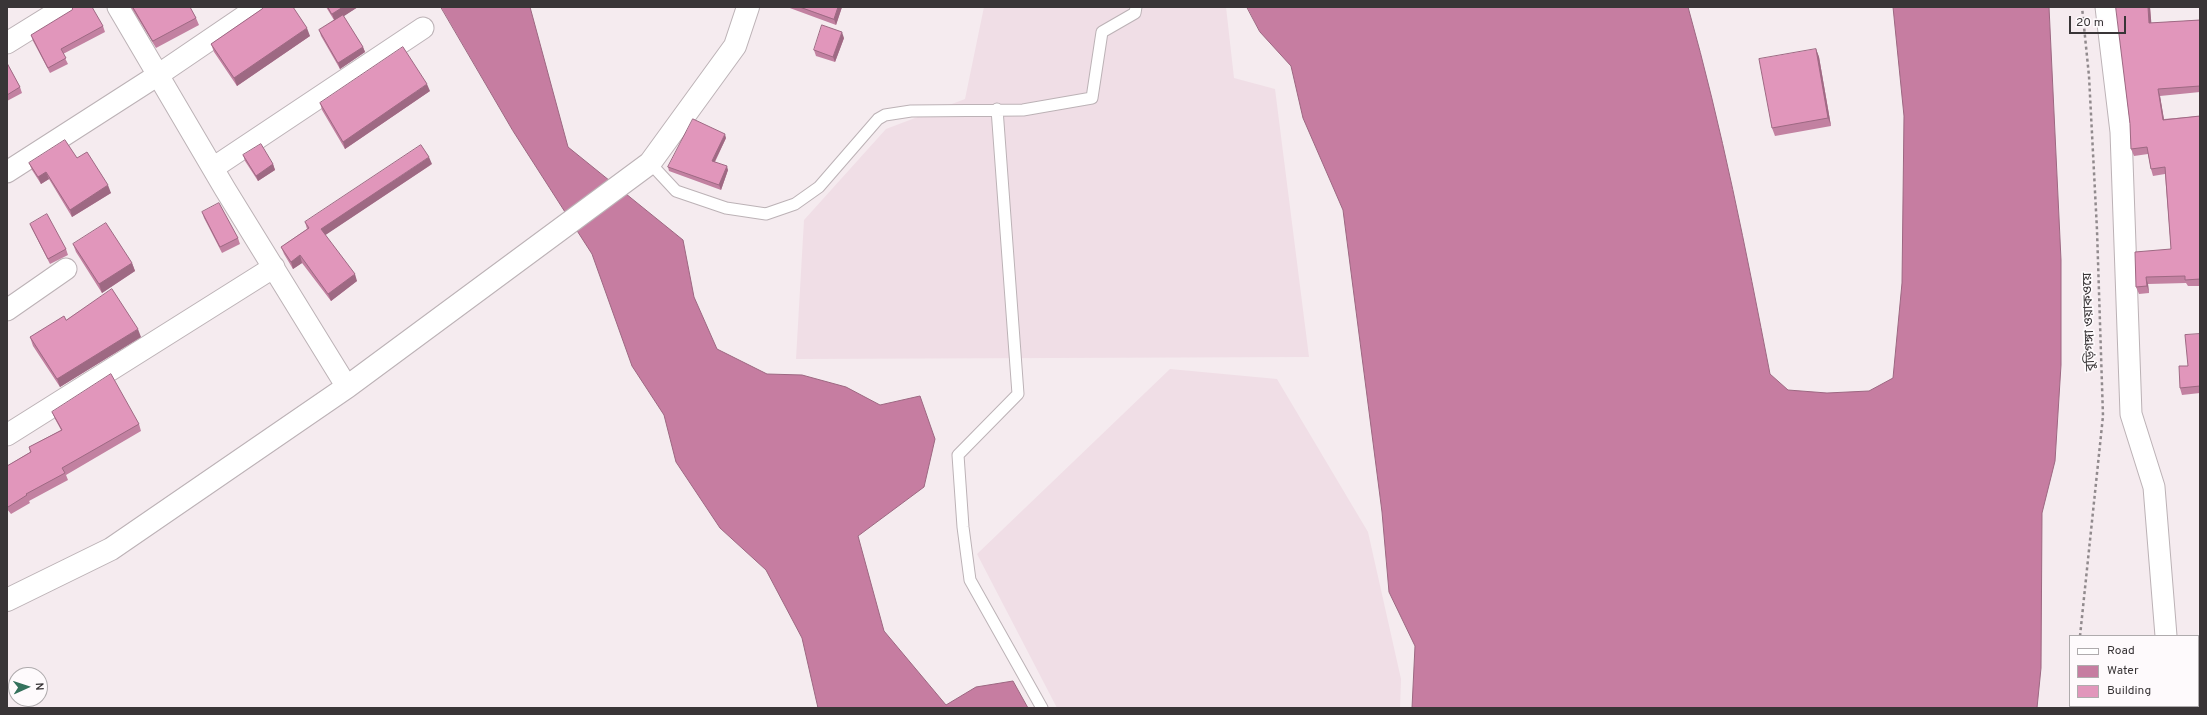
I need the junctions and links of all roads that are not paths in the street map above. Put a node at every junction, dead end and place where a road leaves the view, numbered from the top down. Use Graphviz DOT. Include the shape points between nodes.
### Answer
graph roads {
  1 [pos="65,7"];
  2 [pos="118,7"];
  3 [pos="258,7"];
  4 [pos="748,7"];
  5 [pos="1136,7"];
  6 [pos="2106,7"];
  7 [pos="423,28"];
  8 [pos="7,43"];
  9 [pos="158,75"];
  10 [pos="997,109"];
  11 [pos="650,163"];
  12 [pos="213,168"];
  13 [pos="7,172"];
  14 [pos="274,267"];
  15 [pos="66,269"];
  16 [pos="7,310"];
  17 [pos="347,387"];
  18 [pos="7,435"];
  19 [pos="7,600"];
  20 [pos="2166,635"];
  21 [pos="1042,708"];
  1 -- 8 [label="street"];
  2 -- 9 [label="street"];
  3 -- 9 [label="street"];
  4 -- 11 [label="street" via="735,46"];
  5 -- 10 [label="lane" via="1135,13 1102,32 1092,98 1023,110"];
  6 -- 20 [label="street" via="2121,132 2131,414 2154,487"];
  7 -- 12 [label="street"];
  9 -- 12 [label="street"];
  9 -- 13 [label="street"];
  10 -- 11 [label="lane" via="911,111 885,115 878,119 818,187 795,204 766,214 726,208 676,191"];
  10 -- 21 [label="lane" via="1018,394 958,455 963,527 970,580"];
  11 -- 17 [label="street"];
  12 -- 14 [label="street"];
  14 -- 17 [label="street"];
  14 -- 18 [label="street"];
  15 -- 16 [label="street"];
  17 -- 19 [label="street" via="111,549"];
}
